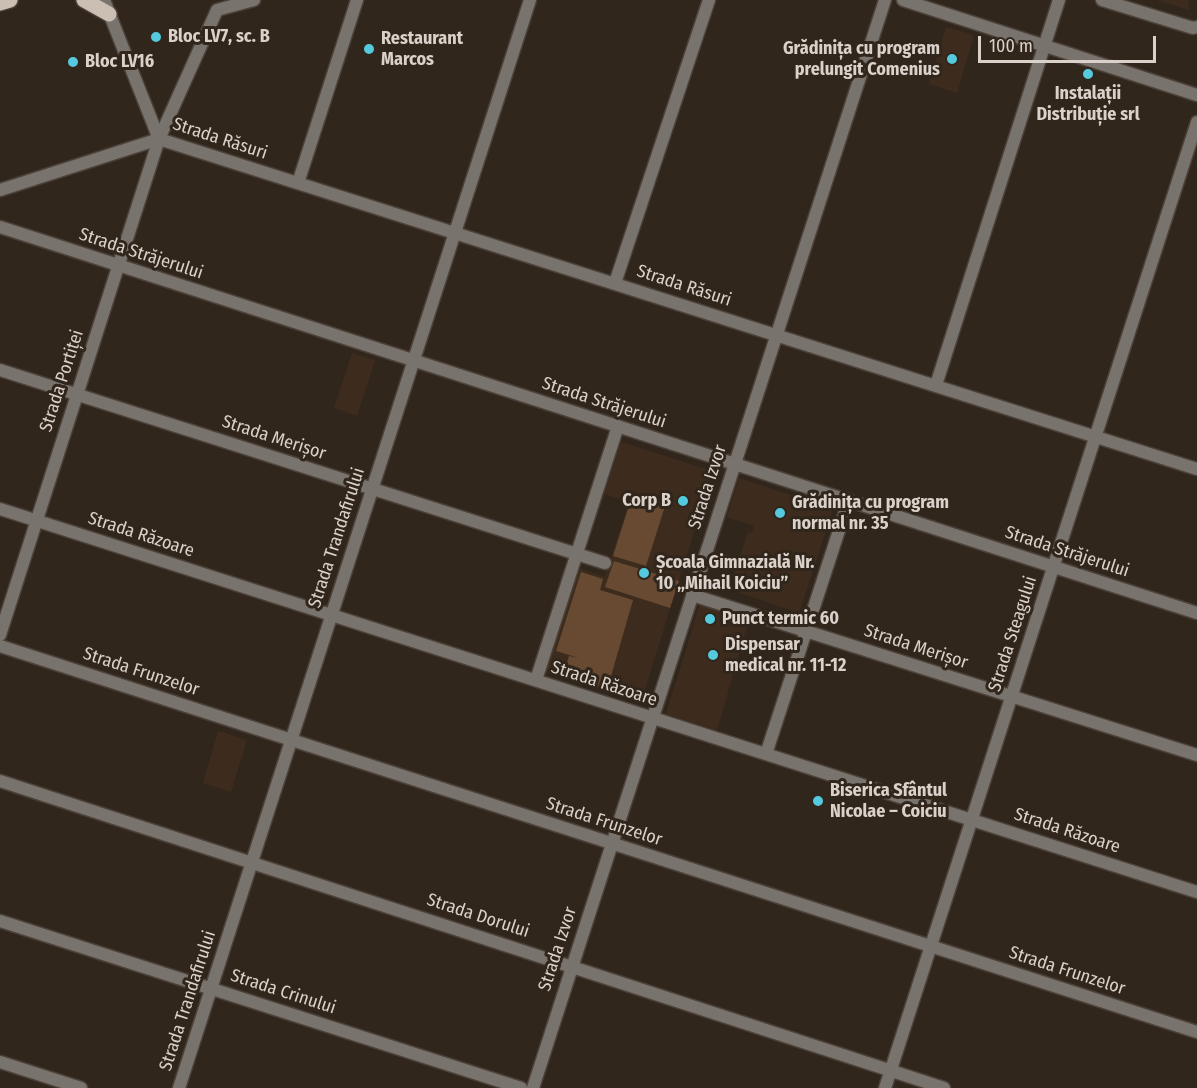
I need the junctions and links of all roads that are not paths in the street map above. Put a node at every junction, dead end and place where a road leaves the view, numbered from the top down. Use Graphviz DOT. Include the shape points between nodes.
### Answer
graph roads {
  1 [pos="10,0"];
  2 [pos="84,0"];
  3 [pos="254,0"];
  4 [pos="357,0"];
  5 [pos="530,0"];
  6 [pos="709,0"];
  7 [pos="885,0"];
  8 [pos="903,0"];
  9 [pos="1059,0"];
  10 [pos="1102,0"];
  11 [pos="0,3"];
  12 [pos="107,7"];
  13 [pos="1197,27"];
  14 [pos="1045,46"];
  15 [pos="1197,94"];
  16 [pos="1197,122"];
  17 [pos="159,139"];
  18 [pos="298,183"];
  19 [pos="0,190"];
  20 [pos="0,227"];
  21 [pos="454,232"];
  22 [pos="118,266"];
  23 [pos="615,283"];
  24 [pos="777,335"];
  25 [pos="413,360"];
  26 [pos="0,370"];
  27 [pos="936,385"];
  28 [pos="77,395"];
  29 [pos="618,426"];
  30 [pos="1096,436"];
  31 [pos="735,465"];
  32 [pos="1197,469"];
  33 [pos="372,489"];
  34 [pos="849,500"];
  35 [pos="0,509"];
  36 [pos="36,521"];
  37 [pos="577,554"];
  38 [pos="605,563"];
  39 [pos="1054,567"];
  40 [pos="692,595"];
  41 [pos="1197,613"];
  42 [pos="331,615"];
  43 [pos="806,631"];
  44 [pos="0,635"];
  45 [pos="0,646"];
  46 [pos="536,680"];
  47 [pos="1012,696"];
  48 [pos="651,718"];
  49 [pos="291,739"];
  50 [pos="766,754"];
  51 [pos="1197,755"];
  52 [pos="0,782"];
  53 [pos="972,820"];
  54 [pos="611,843"];
  55 [pos="251,862"];
  56 [pos="1197,892"];
  57 [pos="0,921"];
  58 [pos="931,946"];
  59 [pos="572,966"];
  60 [pos="211,988"];
  61 [pos="1197,1032"];
  62 [pos="0,1062"];
  63 [pos="891,1071"];
  64 [pos="81,1088"];
  65 [pos="179,1088"];
  66 [pos="521,1088"];
  67 [pos="533,1088"];
  68 [pos="885,1088"];
  69 [pos="944,1088"];
  1 -- 11 [label="main road"];
  2 -- 12 [label="main road"];
  3 -- 17 [label="street, Strada Portiței" via="217,10"];
  4 -- 18 [label="street"];
  5 -- 21 [label="street, Strada Trandafirului"];
  6 -- 23 [label="street"];
  7 -- 24 [label="street, Strada Izvor"];
  8 -- 14 [label="street"];
  9 -- 14 [label="street"];
  10 -- 13 [label="street"];
  12 -- 17 [label="street"];
  14 -- 15 [label="street"];
  14 -- 27 [label="street"];
  16 -- 30 [label="street, Strada Steagului"];
  17 -- 18 [label="street, Strada Răsuri"];
  17 -- 19 [label="street"];
  17 -- 22 [label="street, Strada Portiței"];
  18 -- 21 [label="street, Strada Răsuri"];
  20 -- 22 [label="street, Strada Străjerului"];
  21 -- 23 [label="street, Strada Răsuri"];
  21 -- 25 [label="street, Strada Trandafirului"];
  22 -- 25 [label="street, Strada Străjerului"];
  22 -- 28 [label="street, Strada Portiței"];
  23 -- 24 [label="street, Strada Răsuri"];
  24 -- 27 [label="street, Strada Răsuri"];
  24 -- 31 [label="street, Strada Izvor"];
  25 -- 29 [label="street, Strada Străjerului"];
  25 -- 33 [label="street, Strada Trandafirului"];
  26 -- 28 [label="street, Strada Merișor"];
  27 -- 30 [label="street, Strada Răsuri"];
  28 -- 33 [label="street, Strada Merișor"];
  28 -- 36 [label="street, Strada Portiței"];
  29 -- 31 [label="street, Strada Străjerului"];
  29 -- 37 [label="street"];
  30 -- 32 [label="street, Strada Răsuri"];
  30 -- 39 [label="street, Strada Steagului"];
  31 -- 34 [label="street, Strada Străjerului"];
  31 -- 40 [label="street, Strada Izvor"];
  33 -- 37 [label="street, Strada Merișor"];
  33 -- 42 [label="street, Strada Trandafirului"];
  34 -- 39 [label="street, Strada Străjerului"];
  34 -- 43 [label="street"];
  35 -- 36 [label="street, Strada Răzoare"];
  36 -- 42 [label="street, Strada Răzoare"];
  36 -- 44 [label="street, Strada Portiței"];
  37 -- 38 [label="street, Strada Merișor"];
  37 -- 46 [label="street"];
  39 -- 41 [label="street, Strada Străjerului"];
  39 -- 47 [label="street, Strada Steagului"];
  40 -- 43 [label="street, Strada Merișor"];
  40 -- 48 [label="street, Strada Izvor"];
  42 -- 46 [label="street, Strada Răzoare"];
  42 -- 49 [label="street, Strada Trandafirului"];
  43 -- 47 [label="street, Strada Merișor"];
  43 -- 50 [label="street"];
  45 -- 49 [label="street, Strada Frunzelor"];
  46 -- 48 [label="street, Strada Răzoare"];
  47 -- 51 [label="street, Strada Merișor"];
  47 -- 53 [label="street, Strada Steagului"];
  48 -- 50 [label="street, Strada Răzoare"];
  48 -- 54 [label="street, Strada Izvor"];
  49 -- 54 [label="street, Strada Frunzelor"];
  49 -- 55 [label="street, Strada Trandafirului"];
  50 -- 53 [label="street, Strada Răzoare"];
  52 -- 55 [label="street, Strada Dorului"];
  53 -- 56 [label="street, Strada Răzoare"];
  53 -- 58 [label="street, Strada Steagului"];
  54 -- 58 [label="street, Strada Frunzelor"];
  54 -- 59 [label="street, Strada Izvor"];
  55 -- 59 [label="street, Strada Dorului"];
  55 -- 60 [label="street, Strada Trandafirului"];
  57 -- 60 [label="street, Strada Crinului"];
  58 -- 61 [label="street, Strada Frunzelor"];
  58 -- 63 [label="street, Strada Steagului"];
  59 -- 63 [label="street, Strada Dorului"];
  59 -- 67 [label="street, Strada Izvor"];
  60 -- 65 [label="street, Strada Trandafirului"];
  60 -- 66 [label="street, Strada Crinului"];
  62 -- 64 [label="street"];
  63 -- 68 [label="street, Strada Steagului"];
  63 -- 69 [label="street, Strada Dorului"];
}
